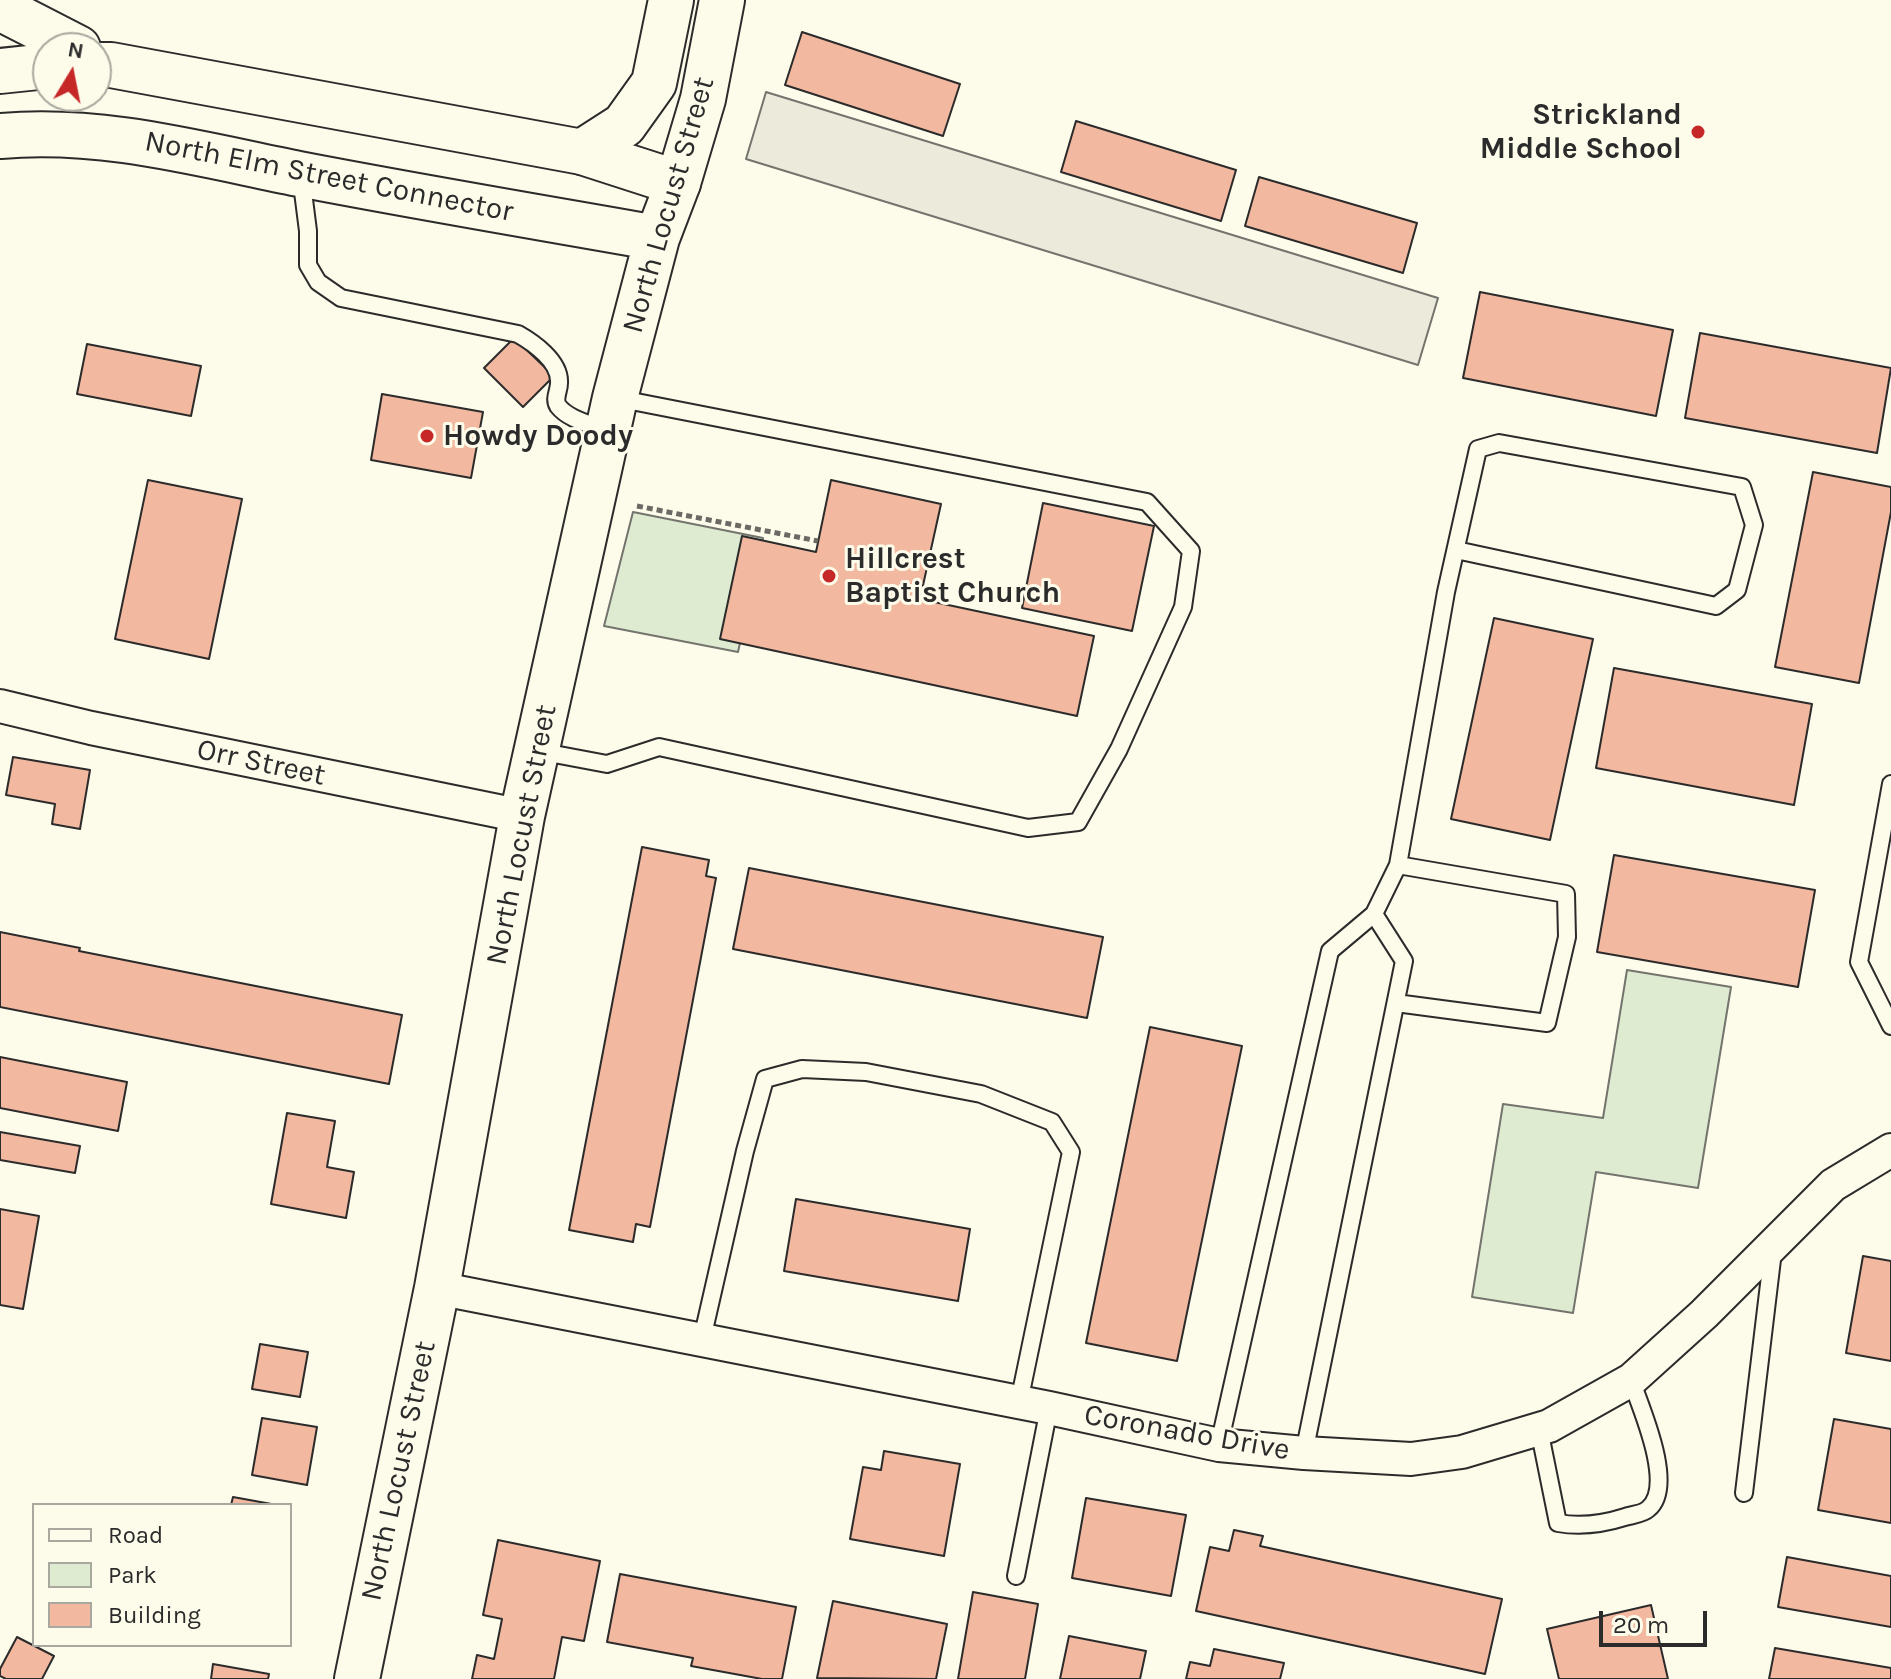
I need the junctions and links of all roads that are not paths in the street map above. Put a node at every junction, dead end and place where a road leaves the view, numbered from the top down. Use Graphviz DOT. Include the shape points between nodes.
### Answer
graph roads {
  1 [pos="671,0"];
  2 [pos="722,0"];
  3 [pos="0,8"];
  4 [pos="45,32"];
  5 [pos="112,62"];
  6 [pos="32,68"];
  7 [pos="0,71"];
  8 [pos="0,136"];
  9 [pos="582,152"];
  10 [pos="301,174"];
  11 [pos="678,183"];
  12 [pos="657,238"];
  13 [pos="611,414"];
  14 [pos="1456,550"];
  15 [pos="0,706"];
  16 [pos="538,751"];
  17 [pos="1891,784"];
  18 [pos="522,816"];
  19 [pos="1398,865"];
  20 [pos="1374,914"];
  21 [pos="1396,1003"];
  22 [pos="1891,1026"];
  23 [pos="1891,1150"];
  24 [pos="1773,1246"];
  25 [pos="437,1288"];
  26 [pos="702,1339"];
  27 [pos="1631,1380"];
  28 [pos="1034,1405"];
  29 [pos="1539,1429"];
  30 [pos="1219,1445"];
  31 [pos="1304,1453"];
  32 [pos="1744,1493"];
  33 [pos="1016,1576"];
  34 [pos="357,1679"];
  1 -- 9 [label="main road" via="654,83 624,125"];
  2 -- 11 [label="main road, North Locust Street" via="703,99"];
  3 -- 4 [label="main road"];
  5 -- 9 [label="main road"];
  6 -- 7 [label="main road"];
  8 -- 10 [label="main road, North Elm Street Connector" via="42,132 123,138"];
  9 -- 11 [label="main road"];
  10 -- 12 [label="main road, North Elm Street Connector"];
  10 -- 13 [label="lane" via="308,265 318,282 341,298 518,334 555,366 558,406 570,415"];
  11 -- 12 [label="main road, North Locust Street"];
  12 -- 13 [label="main road, North Locust Street"];
  13 -- 16 [label="main road, North Locust Street"];
  13 -- 16 [label="lane" via="1147,502 1191,551 1183,607 1119,749 1078,822 1028,828 659,747 607,764"];
  14 -- 14 [label="lane" via="1478,449 1499,443 1742,487 1754,525 1737,590 1716,606"];
  14 -- 19 [label="lane"];
  15 -- 18 [label="street, Orr Street"];
  16 -- 18 [label="main road, North Locust Street"];
  17 -- 22 [label="lane" via="1859,962"];
  18 -- 25 [label="main road, North Locust Street"];
  19 -- 20 [label="lane"];
  19 -- 21 [label="lane" via="1566,894 1567,937 1547,1023"];
  20 -- 21 [label="lane" via="1404,961"];
  20 -- 30 [label="lane" via="1330,951"];
  21 -- 31 [label="lane"];
  23 -- 24 [label="street, Coronado Drive" via="1833,1185"];
  24 -- 27 [label="street, Coronado Drive"];
  24 -- 32 [label="lane"];
  25 -- 26 [label="street, Coronado Drive"];
  25 -- 34 [label="main road, North Locust Street"];
  26 -- 28 [label="street, Coronado Drive"];
  26 -- 28 [label="lane" via="765,1079 802,1069 866,1072 981,1094 1052,1122 1071,1152"];
  27 -- 29 [label="street, Coronado Drive"];
  27 -- 29 [label="lane" via="1661,1478 1648,1510 1610,1522 1558,1523"];
  28 -- 30 [label="street, Coronado Drive"];
  28 -- 33 [label="lane"];
  29 -- 31 [label="street, Coronado Drive" via="1462,1452 1411,1459"];
  30 -- 31 [label="street, Coronado Drive"];
}
